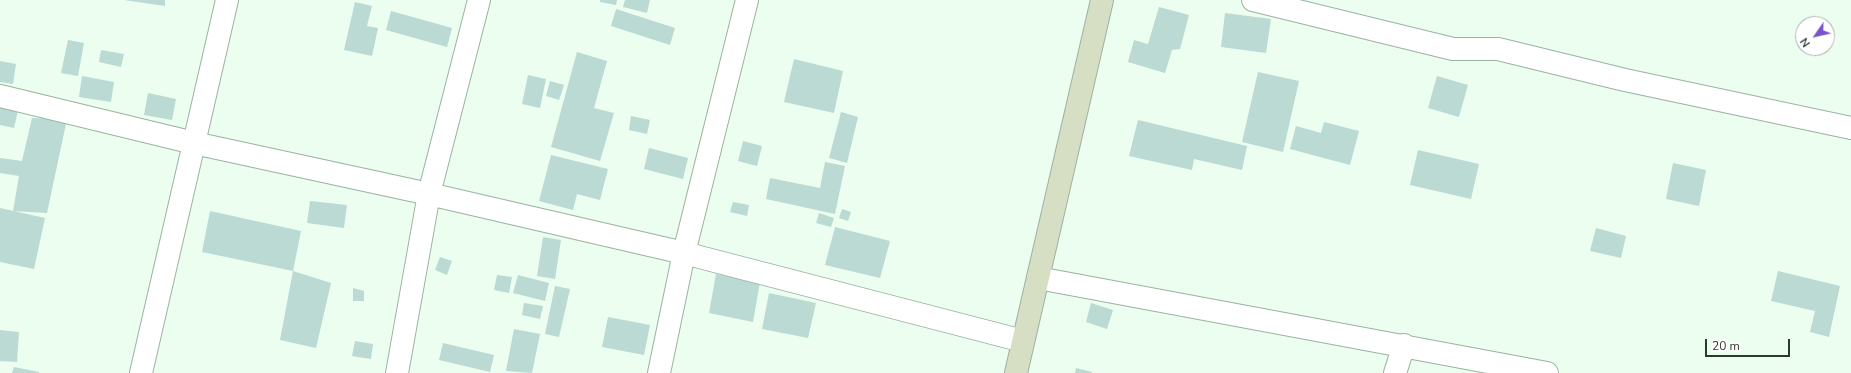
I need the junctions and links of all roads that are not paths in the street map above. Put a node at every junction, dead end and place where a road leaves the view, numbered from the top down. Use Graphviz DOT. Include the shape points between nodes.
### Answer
graph roads {
  1 [pos="227,0"];
  2 [pos="479,0"];
  3 [pos="747,0"];
  4 [pos="1102,0"];
  5 [pos="1253,0"];
  6 [pos="0,96"];
  7 [pos="1851,128"];
  8 [pos="194,143"];
  9 [pos="429,194"];
  10 [pos="684,253"];
  11 [pos="1038,278"];
  12 [pos="1023,341"];
  13 [pos="1404,345"];
  14 [pos="141,373"];
  15 [pos="397,373"];
  16 [pos="659,373"];
  17 [pos="1016,373"];
  18 [pos="1395,373"];
  19 [pos="1548,373"];
  1 -- 8 [label="street"];
  2 -- 9 [label="street"];
  3 -- 10 [label="street"];
  4 -- 11 [label="street"];
  5 -- 7 [label="street" via="1453,49 1498,49 1625,80"];
  6 -- 8 [label="street"];
  8 -- 9 [label="street"];
  8 -- 14 [label="street"];
  9 -- 10 [label="street"];
  9 -- 15 [label="street"];
  10 -- 12 [label="street"];
  10 -- 16 [label="street"];
  11 -- 12 [label="street"];
  11 -- 13 [label="street"];
  12 -- 17 [label="street"];
  13 -- 18 [label="street"];
  13 -- 19 [label="street"];
}
